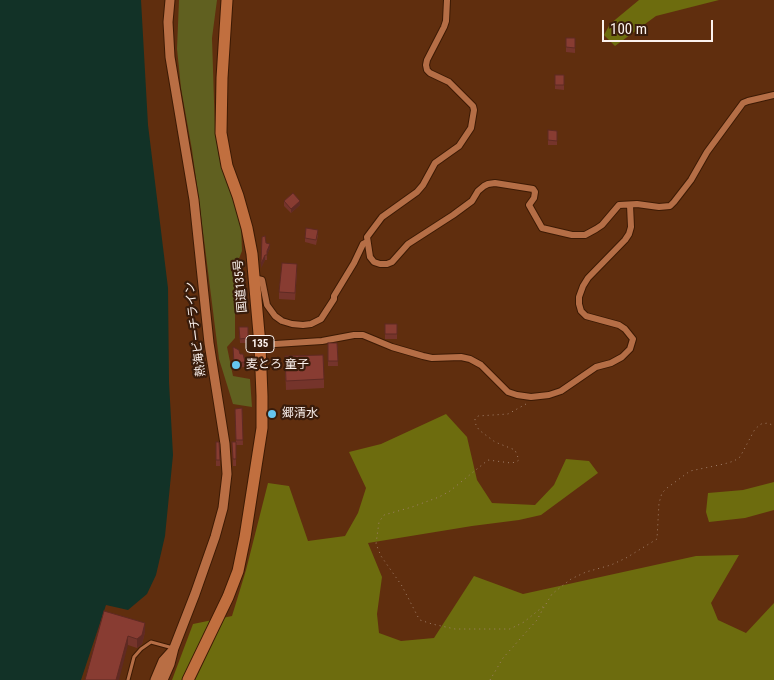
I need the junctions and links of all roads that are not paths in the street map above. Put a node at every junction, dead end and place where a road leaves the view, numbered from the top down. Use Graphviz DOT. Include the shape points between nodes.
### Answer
graph roads {
  1 [pos="170,0"];
  2 [pos="227,0"];
  3 [pos="447,0"];
  4 [pos="774,95"];
  5 [pos="630,204"];
  6 [pos="367,242"];
  7 [pos="254,278"];
  8 [pos="260,345"];
  9 [pos="174,648"];
  10 [pos="128,680"];
  11 [pos="154,680"];
  12 [pos="163,680"];
  13 [pos="188,680"];
  1 -- 9 [label="street, 熱海ビーチライン" via="170,57 195,207 227,474 216,537"];
  2 -- 7 [label="highway, 国道135号 / 135" via="222,132 227,166 247,228"];
  3 -- 6 [label="street" via="446,21 426,65 430,73 449,82 473,106 471,128 456,150 435,163 417,192 382,218 367,237"];
  4 -- 5 [label="street" via="743,103 670,206"];
  5 -- 6 [label="street" via="619,206 602,225 586,235 572,235 542,228 529,205 536,192 533,189 495,183 484,186 472,201 408,244 388,264 374,262"];
  5 -- 8 [label="street" via="629,234 588,278 579,297 581,311 586,316 625,329 633,339 630,348 622,356 596,368 561,391 531,397 518,395 508,392 481,365 470,359 432,358 362,335"];
  6 -- 7 [label="street" via="321,319 312,324 282,321 267,305 262,280"];
  7 -- 8 [label="highway, 国道135号 / 135"];
  8 -- 13 [label="highway, 国道135号 / 135" via="262,428 242,554 228,597"];
  9 -- 10 [label="lane" via="151,642 146,645 134,657"];
  9 -- 11 [label="street, 熱海ビーチライン"];
  9 -- 12 [label="street, 熱海ビーチライン"];
}
